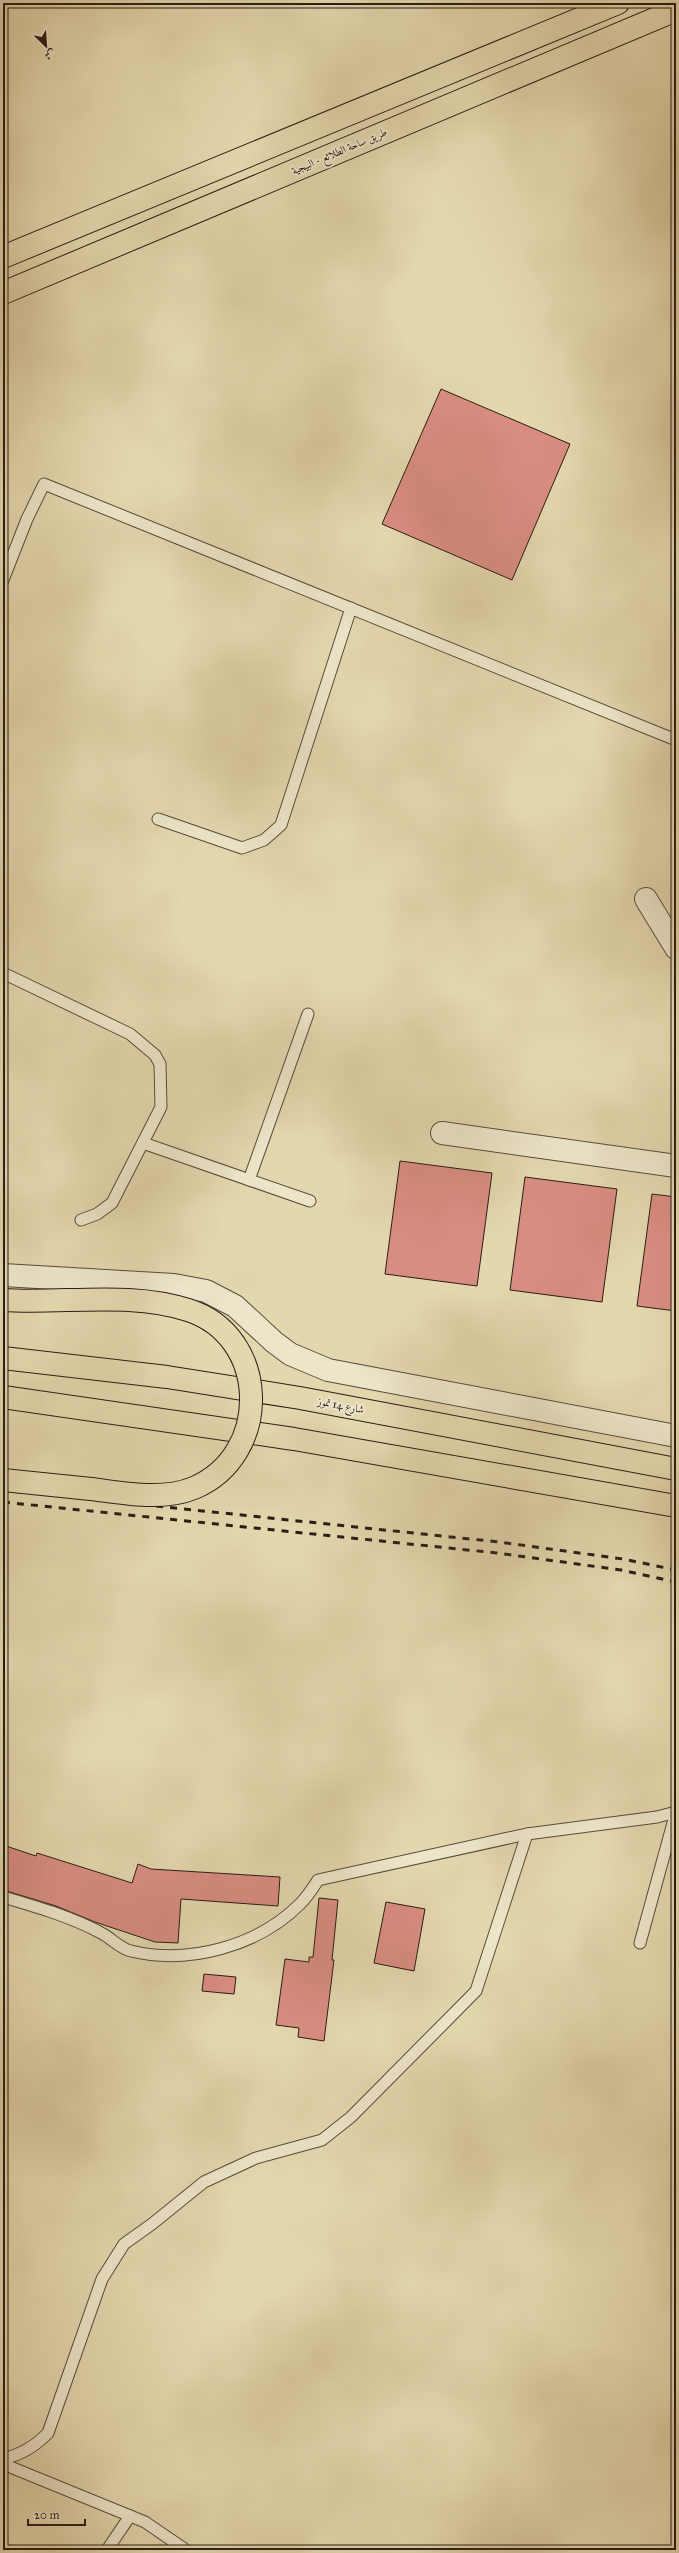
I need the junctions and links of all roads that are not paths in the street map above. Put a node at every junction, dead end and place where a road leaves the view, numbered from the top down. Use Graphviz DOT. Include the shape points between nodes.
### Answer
graph roads {
  1 [pos="618,3"];
  2 [pos="676,10"];
  3 [pos="3,257"];
  4 [pos="3,293"];
  5 [pos="3,580"];
  6 [pos="351,608"];
  7 [pos="676,740"];
  8 [pos="158,819"];
  9 [pos="646,899"];
  10 [pos="676,948"];
  11 [pos="3,973"];
  12 [pos="308,1014"];
  13 [pos="442,1133"];
  14 [pos="143,1143"];
  15 [pos="676,1166"];
  16 [pos="249,1180"];
  17 [pos="310,1201"];
  18 [pos="81,1220"];
  19 [pos="3,1275"];
  20 [pos="3,1300"];
  21 [pos="110,1301"];
  22 [pos="3,1310"];
  23 [pos="3,1345"];
  24 [pos="3,1358"];
  25 [pos="117,1371"];
  26 [pos="3,1398"];
  27 [pos="676,1436"];
  28 [pos="676,1469"];
  29 [pos="3,1480"];
  30 [pos="676,1506"];
  31 [pos="676,1811"];
  32 [pos="527,1834"];
  33 [pos="3,1897"];
  34 [pos="640,1943"];
  35 [pos="3,2459"];
  36 [pos="3,2464"];
  37 [pos="130,2516"];
  38 [pos="107,2550"];
  39 [pos="186,2550"];
  1 -- 3 [label="main road"];
  2 -- 4 [label="main road, طريق ساحة الطلائع - البيجية"];
  5 -- 6 [label="lane" via="44,484"];
  6 -- 7 [label="lane"];
  6 -- 8 [label="lane" via="281,825 264,840 242,848"];
  9 -- 10 [label="street"];
  11 -- 14 [label="lane" via="130,1034 156,1055 160,1070 161,1107"];
  12 -- 16 [label="lane"];
  13 -- 15 [label="street"];
  14 -- 16 [label="lane"];
  14 -- 18 [label="lane" via="112,1203 97,1214"];
  16 -- 17 [label="lane"];
  19 -- 27 [label="street" via="190,1287 216,1295 235,1306 290,1354 328,1370"];
  20 -- 21 [label="main road, bridge"];
  21 -- 22 [label="main road, bridge"];
  21 -- 29 [label="main road, bridge" via="156,1304 190,1310 222,1330 234,1344 244,1360 250,1378 252,1397 251,1416 246,1434 237,1451 211,1478 194,1488 176,1493 138,1494"];
  23 -- 25 [label="main road" via="56,1360"];
  24 -- 25 [label="main road, شارع 14 تموز"];
  25 -- 28 [label="main road, شارع 14 تموز" via="300,1398"];
  26 -- 30 [label="main road" via="294,1439"];
  31 -- 32 [label="lane" via="592,1827"];
  31 -- 34 [label="lane"];
  32 -- 33 [label="lane" via="318,1880 300,1904 269,1928 235,1946 170,1957 130,1951 90,1928"];
  32 -- 35 [label="lane" via="476,1991 351,2118 322,2140 256,2158 204,2182 124,2244 102,2279 48,2433 34,2447"];
  36 -- 37 [label="lane"];
  37 -- 38 [label="lane"];
  37 -- 39 [label="lane" via="145,2522"];
}
